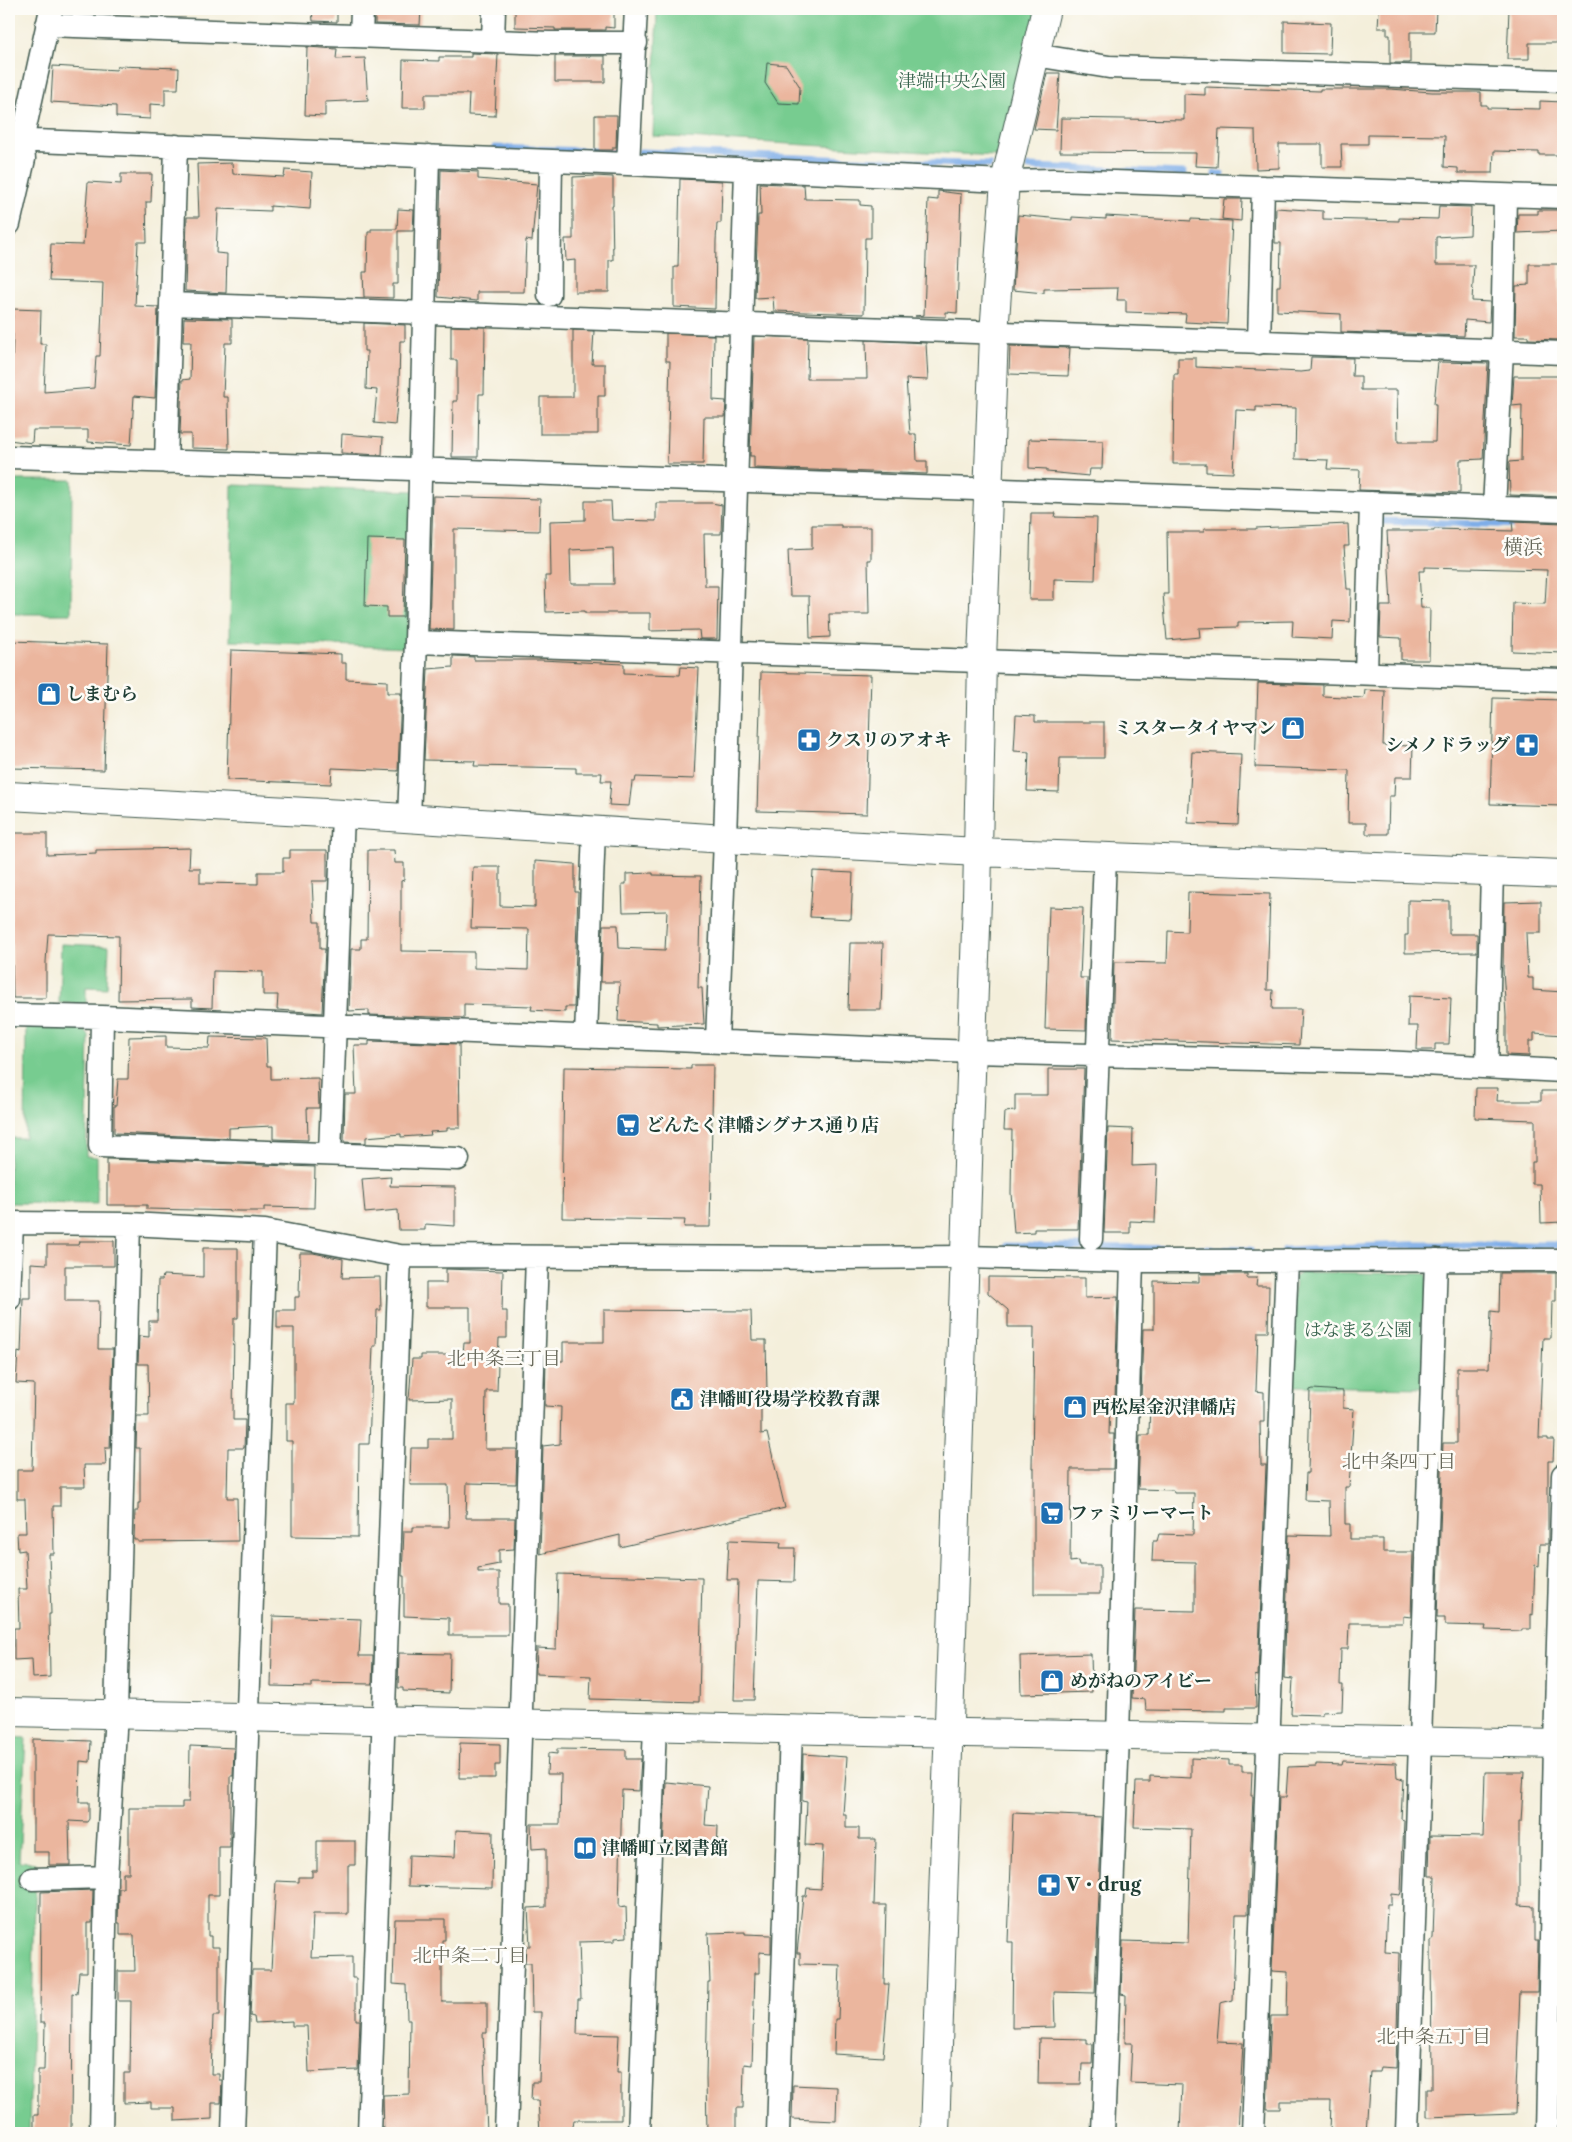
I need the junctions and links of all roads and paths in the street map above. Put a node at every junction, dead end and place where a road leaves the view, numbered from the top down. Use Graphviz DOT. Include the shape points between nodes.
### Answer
graph roads {
  1 [pos="362,9"];
  2 [pos="494,9"];
  3 [pos="636,9"];
  4 [pos="1046,9"];
  5 [pos="49,17"];
  6 [pos="116,18"];
  7 [pos="361,36"];
  8 [pos="493,41"];
  9 [pos="636,43"];
  10 [pos="1035,55"];
  11 [pos="1563,82"];
  12 [pos="15,141"];
  13 [pos="176,146"];
  14 [pos="428,156"];
  15 [pos="551,161"];
  16 [pos="628,164"];
  17 [pos="746,170"];
  18 [pos="1005,181"];
  19 [pos="1263,187"];
  20 [pos="1506,196"];
  21 [pos="1563,197"];
  22 [pos="9,224"];
  23 [pos="549,295"];
  24 [pos="171,304"];
  25 [pos="424,312"];
  26 [pos="740,322"];
  27 [pos="994,334"];
  28 [pos="1259,343"];
  29 [pos="1502,351"];
  30 [pos="1563,353"];
  31 [pos="9,457"];
  32 [pos="166,462"];
  33 [pos="419,469"];
  34 [pos="736,480"];
  35 [pos="990,489"];
  36 [pos="1371,503"];
  37 [pos="1494,508"];
  38 [pos="1563,510"];
  39 [pos="416,642"];
  40 [pos="731,654"];
  41 [pos="982,660"];
  42 [pos="1366,673"];
  43 [pos="1563,680"];
  44 [pos="9,796"];
  45 [pos="343,814"];
  46 [pos="409,818"];
  47 [pos="594,830"];
  48 [pos="726,840"];
  49 [pos="979,852"];
  50 [pos="1105,857"];
  51 [pos="1492,871"];
  52 [pos="1563,874"];
  53 [pos="9,1015"];
  54 [pos="102,1017"];
  55 [pos="335,1025"];
  56 [pos="586,1036"];
  57 [pos="717,1041"];
  58 [pos="972,1052"];
  59 [pos="1098,1055"];
  60 [pos="1487,1067"];
  61 [pos="1563,1071"];
  62 [pos="330,1153"];
  63 [pos="458,1159"];
  64 [pos="10,1223"];
  65 [pos="129,1224"];
  66 [pos="265,1231"];
  67 [pos="1091,1239"];
  68 [pos="400,1256"];
  69 [pos="537,1257"];
  70 [pos="965,1257"];
  71 [pos="1287,1260"];
  72 [pos="1436,1260"];
  73 [pos="1563,1260"];
  74 [pos="1132,1261"];
  75 [pos="9,1299"];
  76 [pos="1563,1476"];
  77 [pos="9,1712"];
  78 [pos="116,1714"];
  79 [pos="248,1717"];
  80 [pos="384,1720"];
  81 [pos="520,1723"];
  82 [pos="655,1726"];
  83 [pos="791,1730"];
  84 [pos="949,1733"];
  85 [pos="1118,1736"];
  86 [pos="1267,1739"];
  87 [pos="1419,1742"];
  88 [pos="1559,1744"];
  89 [pos="106,1877"];
  90 [pos="32,1879"];
  91 [pos="101,2133"];
  92 [pos="233,2133"];
  93 [pos="369,2133"];
  94 [pos="506,2133"];
  95 [pos="639,2133"];
  96 [pos="778,2133"];
  97 [pos="935,2133"];
  98 [pos="1103,2133"];
  99 [pos="1253,2133"];
  100 [pos="1407,2133"];
  101 [pos="1548,2133"];
  1 -- 7 [label="street"];
  2 -- 8 [label="street"];
  3 -- 9 [label="street"];
  4 -- 10 [label="street"];
  5 -- 6 [label="street"];
  5 -- 12 [label="street"];
  6 -- 7 [label="street"];
  7 -- 8 [label="street"];
  8 -- 9 [label="street"];
  9 -- 16 [label="street"];
  10 -- 11 [label="street" via="1109,67"];
  10 -- 18 [label="street"];
  12 -- 13 [label="street"];
  12 -- 22 [label="street" via="24,159"];
  13 -- 14 [label="street"];
  13 -- 24 [label="street"];
  14 -- 15 [label="street"];
  14 -- 25 [label="street"];
  15 -- 16 [label="street"];
  15 -- 23 [label="street"];
  16 -- 17 [label="street"];
  17 -- 18 [label="street"];
  17 -- 26 [label="street"];
  18 -- 19 [label="street"];
  18 -- 27 [label="street"];
  19 -- 20 [label="street"];
  19 -- 28 [label="street"];
  20 -- 21 [label="street"];
  20 -- 29 [label="street"];
  24 -- 25 [label="street"];
  24 -- 32 [label="street"];
  25 -- 26 [label="street"];
  25 -- 33 [label="street"];
  26 -- 27 [label="street"];
  26 -- 34 [label="street"];
  27 -- 28 [label="street"];
  27 -- 35 [label="street"];
  28 -- 29 [label="street"];
  29 -- 30 [label="street"];
  29 -- 37 [label="street"];
  31 -- 32 [label="street"];
  32 -- 33 [label="street"];
  33 -- 34 [label="street"];
  33 -- 39 [label="street"];
  34 -- 35 [label="street"];
  34 -- 40 [label="street"];
  35 -- 36 [label="street"];
  35 -- 41 [label="street"];
  36 -- 37 [label="street"];
  36 -- 42 [label="street"];
  37 -- 38 [label="street"];
  39 -- 40 [label="street"];
  39 -- 46 [label="street"];
  40 -- 41 [label="street"];
  40 -- 48 [label="street"];
  41 -- 42 [label="street"];
  41 -- 49 [label="street"];
  42 -- 43 [label="street"];
  44 -- 45 [label="street"];
  45 -- 46 [label="street"];
  45 -- 55 [label="street"];
  46 -- 47 [label="street"];
  47 -- 48 [label="street"];
  47 -- 56 [label="street"];
  48 -- 49 [label="street"];
  48 -- 57 [label="street"];
  49 -- 50 [label="street"];
  49 -- 58 [label="street"];
  50 -- 51 [label="street"];
  50 -- 59 [label="street"];
  51 -- 52 [label="street"];
  51 -- 60 [label="street"];
  53 -- 54 [label="street"];
  54 -- 55 [label="street"];
  54 -- 62 [label="street" via="100,1146"];
  55 -- 56 [label="street"];
  55 -- 62 [label="street"];
  56 -- 57 [label="street"];
  57 -- 58 [label="street"];
  58 -- 59 [label="street"];
  58 -- 70 [label="street"];
  59 -- 60 [label="street"];
  59 -- 67 [label="street"];
  60 -- 61 [label="street"];
  62 -- 63 [label="street"];
  64 -- 65 [label="street"];
  64 -- 75 [label="street"];
  65 -- 66 [label="street"];
  65 -- 78 [label="street"];
  66 -- 68 [label="street"];
  66 -- 79 [label="street"];
  68 -- 69 [label="street"];
  68 -- 80 [label="street"];
  69 -- 70 [label="street"];
  69 -- 81 [label="street"];
  70 -- 74 [label="street"];
  70 -- 84 [label="street"];
  71 -- 72 [label="street"];
  71 -- 74 [label="street"];
  71 -- 86 [label="street"];
  72 -- 73 [label="street"];
  72 -- 87 [label="street"];
  74 -- 85 [label="street"];
  76 -- 88 [label="street"];
  77 -- 78 [label="street"];
  78 -- 79 [label="street"];
  78 -- 89 [label="street"];
  79 -- 80 [label="street"];
  79 -- 92 [label="street"];
  80 -- 81 [label="street"];
  80 -- 93 [label="street"];
  81 -- 82 [label="street"];
  81 -- 94 [label="street"];
  82 -- 83 [label="street"];
  82 -- 95 [label="street"];
  83 -- 84 [label="street"];
  83 -- 96 [label="street"];
  84 -- 85 [label="street"];
  84 -- 97 [label="street"];
  85 -- 86 [label="street"];
  85 -- 98 [label="street"];
  86 -- 87 [label="street"];
  86 -- 99 [label="street"];
  87 -- 88 [label="street"];
  87 -- 100 [label="street"];
  88 -- 101 [label="street"];
  89 -- 90 [label="street"];
  89 -- 91 [label="street"];
}
